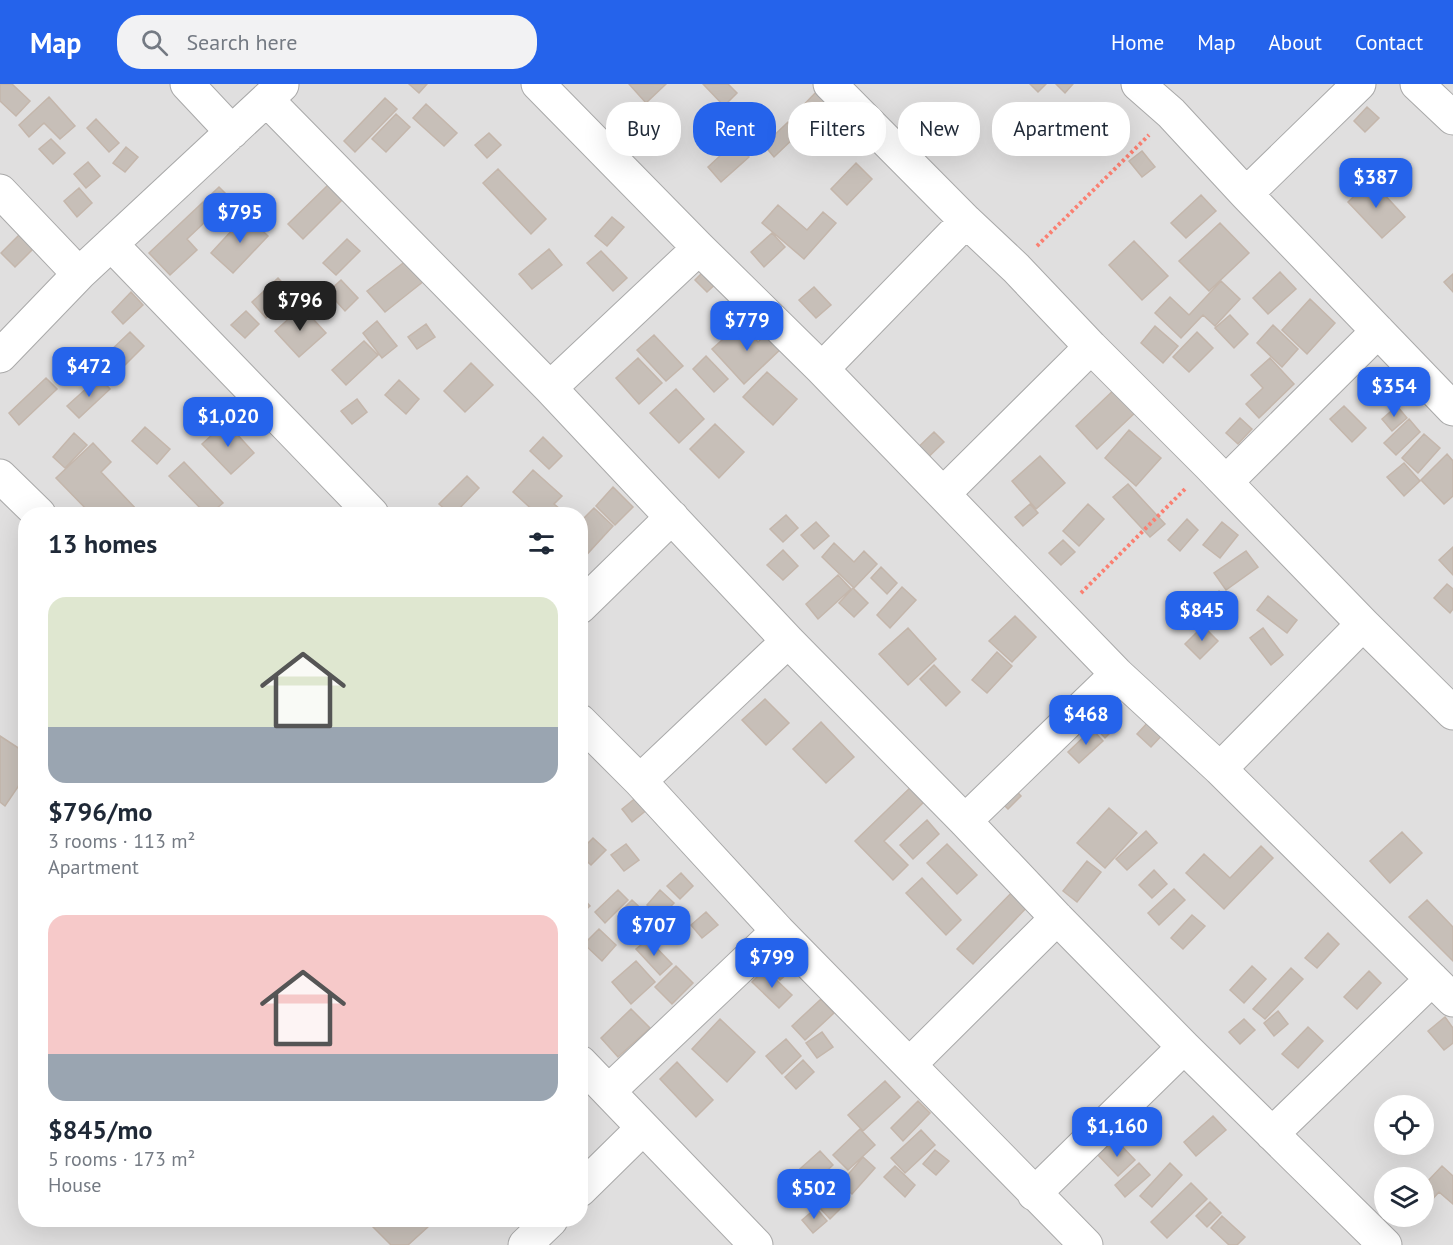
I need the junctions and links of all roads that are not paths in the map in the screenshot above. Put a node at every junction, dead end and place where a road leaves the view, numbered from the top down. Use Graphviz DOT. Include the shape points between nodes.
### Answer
graph roads {
  1 [pos="187,84"];
  2 [pos="538,84"];
  3 [pos="1138,84"];
  4 [pos="1359,84"];
  5 [pos="1418,84"];
  6 [pos="843,88"];
  7 [pos="275,92"];
  8 [pos="1453,118"];
  9 [pos="232,132"];
  10 [pos="0,191"];
  11 [pos="1246,194"];
  12 [pos="966,221"];
  13 [pos="111,244"];
  14 [pos="699,248"];
  15 [pos="79,274"];
  16 [pos="1378,331"];
  17 [pos="1092,347"];
  18 [pos="0,356"];
  19 [pos="822,369"];
  20 [pos="550,388"];
  21 [pos="1453,409"];
  22 [pos="1217,473"];
  23 [pos="0,476"];
  24 [pos="943,494"];
  25 [pos="32,507"];
  26 [pos="365,507"];
  27 [pos="672,517"];
  28 [pos="588,599"];
  29 [pos="1363,624"];
  30 [pos="788,641"];
  31 [pos="1117,674"];
  32 [pos="1453,713"];
  33 [pos="588,729"];
  34 [pos="1220,769"];
  35 [pos="640,781"];
  36 [pos="964,821"];
  37 [pos="1057,918"];
  38 [pos="778,931"];
  39 [pos="1443,989"];
  40 [pos="1184,1047"];
  41 [pos="910,1064"];
  42 [pos="588,1070"];
  43 [pos="609,1091"];
  44 [pos="643,1128"];
  45 [pos="1272,1134"];
  46 [pos="588,1182"];
  47 [pos="1034,1194"];
  48 [pos="756,1245"];
  49 [pos="1086,1245"];
  50 [pos="1385,1245"];
  1 -- 9 [label="street"];
  2 -- 14 [label="street"];
  3 -- 11 [label="street" via="1171,113"];
  4 -- 11 [label="street"];
  5 -- 8 [label="street"];
  6 -- 12 [label="street"];
  7 -- 9 [label="street"];
  7 -- 20 [label="street"];
  9 -- 13 [label="street"];
  10 -- 15 [label="street"];
  11 -- 16 [label="street"];
  12 -- 17 [label="street"];
  12 -- 19 [label="street"];
  13 -- 15 [label="street"];
  13 -- 26 [label="street"];
  14 -- 19 [label="street"];
  14 -- 20 [label="street"];
  15 -- 18 [label="street"];
  16 -- 21 [label="street"];
  16 -- 22 [label="street"];
  17 -- 22 [label="street"];
  17 -- 24 [label="street"];
  19 -- 24 [label="street"];
  20 -- 27 [label="street"];
  22 -- 29 [label="street"];
  23 -- 25 [label="street"];
  24 -- 31 [label="street"];
  27 -- 28 [label="street"];
  27 -- 30 [label="street"];
  29 -- 32 [label="street"];
  29 -- 34 [label="street"];
  30 -- 35 [label="street"];
  30 -- 36 [label="street"];
  31 -- 34 [label="street"];
  31 -- 36 [label="street"];
  33 -- 35 [label="street"];
  34 -- 39 [label="street"];
  35 -- 38 [label="street"];
  36 -- 37 [label="street"];
  37 -- 40 [label="street"];
  37 -- 41 [label="street"];
  38 -- 41 [label="street"];
  38 -- 43 [label="street"];
  39 -- 45 [label="street"];
  40 -- 45 [label="street"];
  40 -- 47 [label="street"];
  41 -- 47 [label="street"];
  42 -- 43 [label="street"];
  43 -- 44 [label="street"];
  44 -- 46 [label="street"];
  44 -- 48 [label="street"];
  45 -- 50 [label="street"];
  47 -- 49 [label="street"];
}
